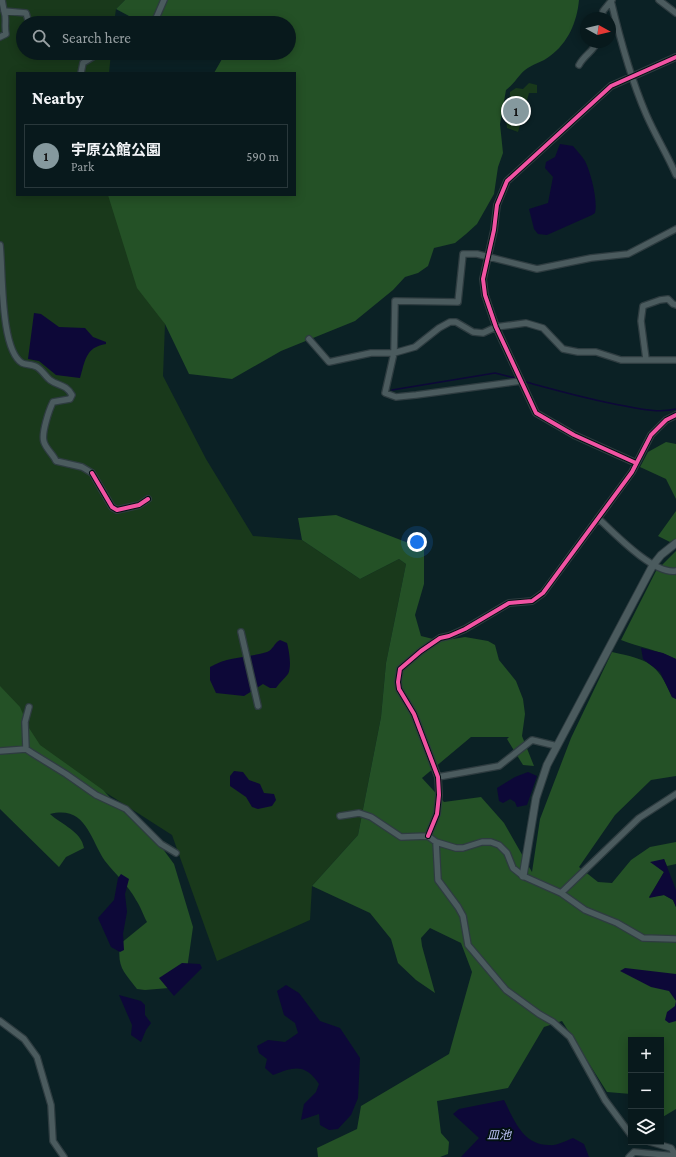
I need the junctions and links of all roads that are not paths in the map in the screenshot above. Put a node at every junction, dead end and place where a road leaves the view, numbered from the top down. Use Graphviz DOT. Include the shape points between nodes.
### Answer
graph roads {
  1 [pos="2,0"];
  2 [pos="164,0"];
  3 [pos="611,0"];
  4 [pos="659,0"];
  5 [pos="4,11"];
  6 [pos="603,12"];
  7 [pos="676,13"];
  8 [pos="27,16"];
  9 [pos="157,16"];
  10 [pos="0,37"];
  11 [pos="595,48"];
  12 [pos="676,57"];
  13 [pos="88,60"];
  14 [pos="579,65"];
  15 [pos="81,72"];
  16 [pos="631,75"];
  17 [pos="676,175"];
  18 [pos="676,229"];
  19 [pos="0,245"];
  20 [pos="488,256"];
  21 [pos="676,305"];
  22 [pos="496,327"];
  23 [pos="309,339"];
  24 [pos="394,353"];
  25 [pos="646,359"];
  26 [pos="676,360"];
  27 [pos="521,381"];
  28 [pos="676,415"];
  29 [pos="636,463"];
  30 [pos="148,499"];
  31 [pos="598,518"];
  32 [pos="676,543"];
  33 [pos="653,565"];
  34 [pos="676,571"];
  35 [pos="241,632"];
  36 [pos="258,706"];
  37 [pos="29,707"];
  38 [pos="557,746"];
  39 [pos="26,749"];
  40 [pos="0,751"];
  41 [pos="438,777"];
  42 [pos="676,794"];
  43 [pos="340,816"];
  44 [pos="428,836"];
  45 [pos="436,842"];
  46 [pos="176,853"];
  47 [pos="523,876"];
  48 [pos="561,893"];
  49 [pos="676,939"];
  50 [pos="0,1021"];
  51 [pos="628,1131"];
  52 [pos="660,1145"];
  53 [pos="676,1156"];
  54 [pos="64,1157"];
  55 [pos="629,1157"];
  1 -- 5 [label="street"];
  2 -- 9 [label="street"];
  3 -- 6 [label="street"];
  3 -- 16 [label="street"];
  4 -- 7 [label="street"];
  5 -- 8 [label="street" via="26,13"];
  5 -- 10 [label="street" via="6,34"];
  11 -- 14 [label="street" via="584,56"];
  12 -- 16 [label="street"];
  13 -- 15 [label="street" via="83,63"];
  16 -- 17 [label="street" via="646,115"];
  16 -- 20 [label="street" via="611,86 507,181 497,205"];
  18 -- 20 [label="street" via="628,254 537,269"];
  19 -- 30 [label="street" via="7,345 14,357 22,363 36,366 51,380 69,389 72,395 70,399 53,402 43,441 56,461 82,467 92,473 116,510 138,505"];
  20 -- 22 [label="street" via="483,279 485,295"];
  20 -- 24 [label="street" via="463,254 458,302 396,301"];
  21 -- 25 [label="street" via="668,299 643,306 641,321"];
  22 -- 24 [label="street" via="483,333 473,332 456,322 450,322 415,347"];
  22 -- 25 [label="street" via="526,323 536,325 543,328 563,349 596,352 621,360"];
  22 -- 27 [label="street"];
  23 -- 24 [label="street" via="329,362 371,353"];
  24 -- 27 [label="street" via="385,393 396,397"];
  25 -- 26 [label="street"];
  27 -- 29 [label="street" via="536,412 574,434"];
  28 -- 29 [label="street" via="666,420 651,435"];
  29 -- 31 [label="street"];
  31 -- 33 [label="street" via="629,548"];
  31 -- 41 [label="street" via="543,593 532,601 509,603 466,629 440,638 400,669 398,686 414,714"];
  32 -- 33 [label="street"];
  33 -- 34 [label="street" via="667,572"];
  33 -- 38 [label="street"];
  35 -- 36 [label="street"];
  37 -- 39 [label="street" via="25,722"];
  38 -- 41 [label="street" via="532,740 499,766"];
  38 -- 47 [label="street" via="547,765 536,798"];
  39 -- 40 [label="street"];
  39 -- 46 [label="street" via="96,795 126,809 162,844"];
  41 -- 44 [label="street" via="437,814"];
  42 -- 48 [label="street" via="639,818"];
  43 -- 44 [label="street" via="358,813 371,817 401,837"];
  44 -- 45 [label="street"];
  45 -- 47 [label="street" via="456,848 491,842 503,848 513,868"];
  45 -- 51 [label="street" via="438,880 463,916 468,945 506,990 567,1033 606,1100"];
  47 -- 48 [label="street"];
  48 -- 49 [label="street" via="585,910 644,938"];
  50 -- 54 [label="street" via="24,1039 37,1057 51,1105 53,1141"];
  52 -- 53 [label="street" via="671,1148"];
  53 -- 55 [label="street" via="634,1152"];
}
